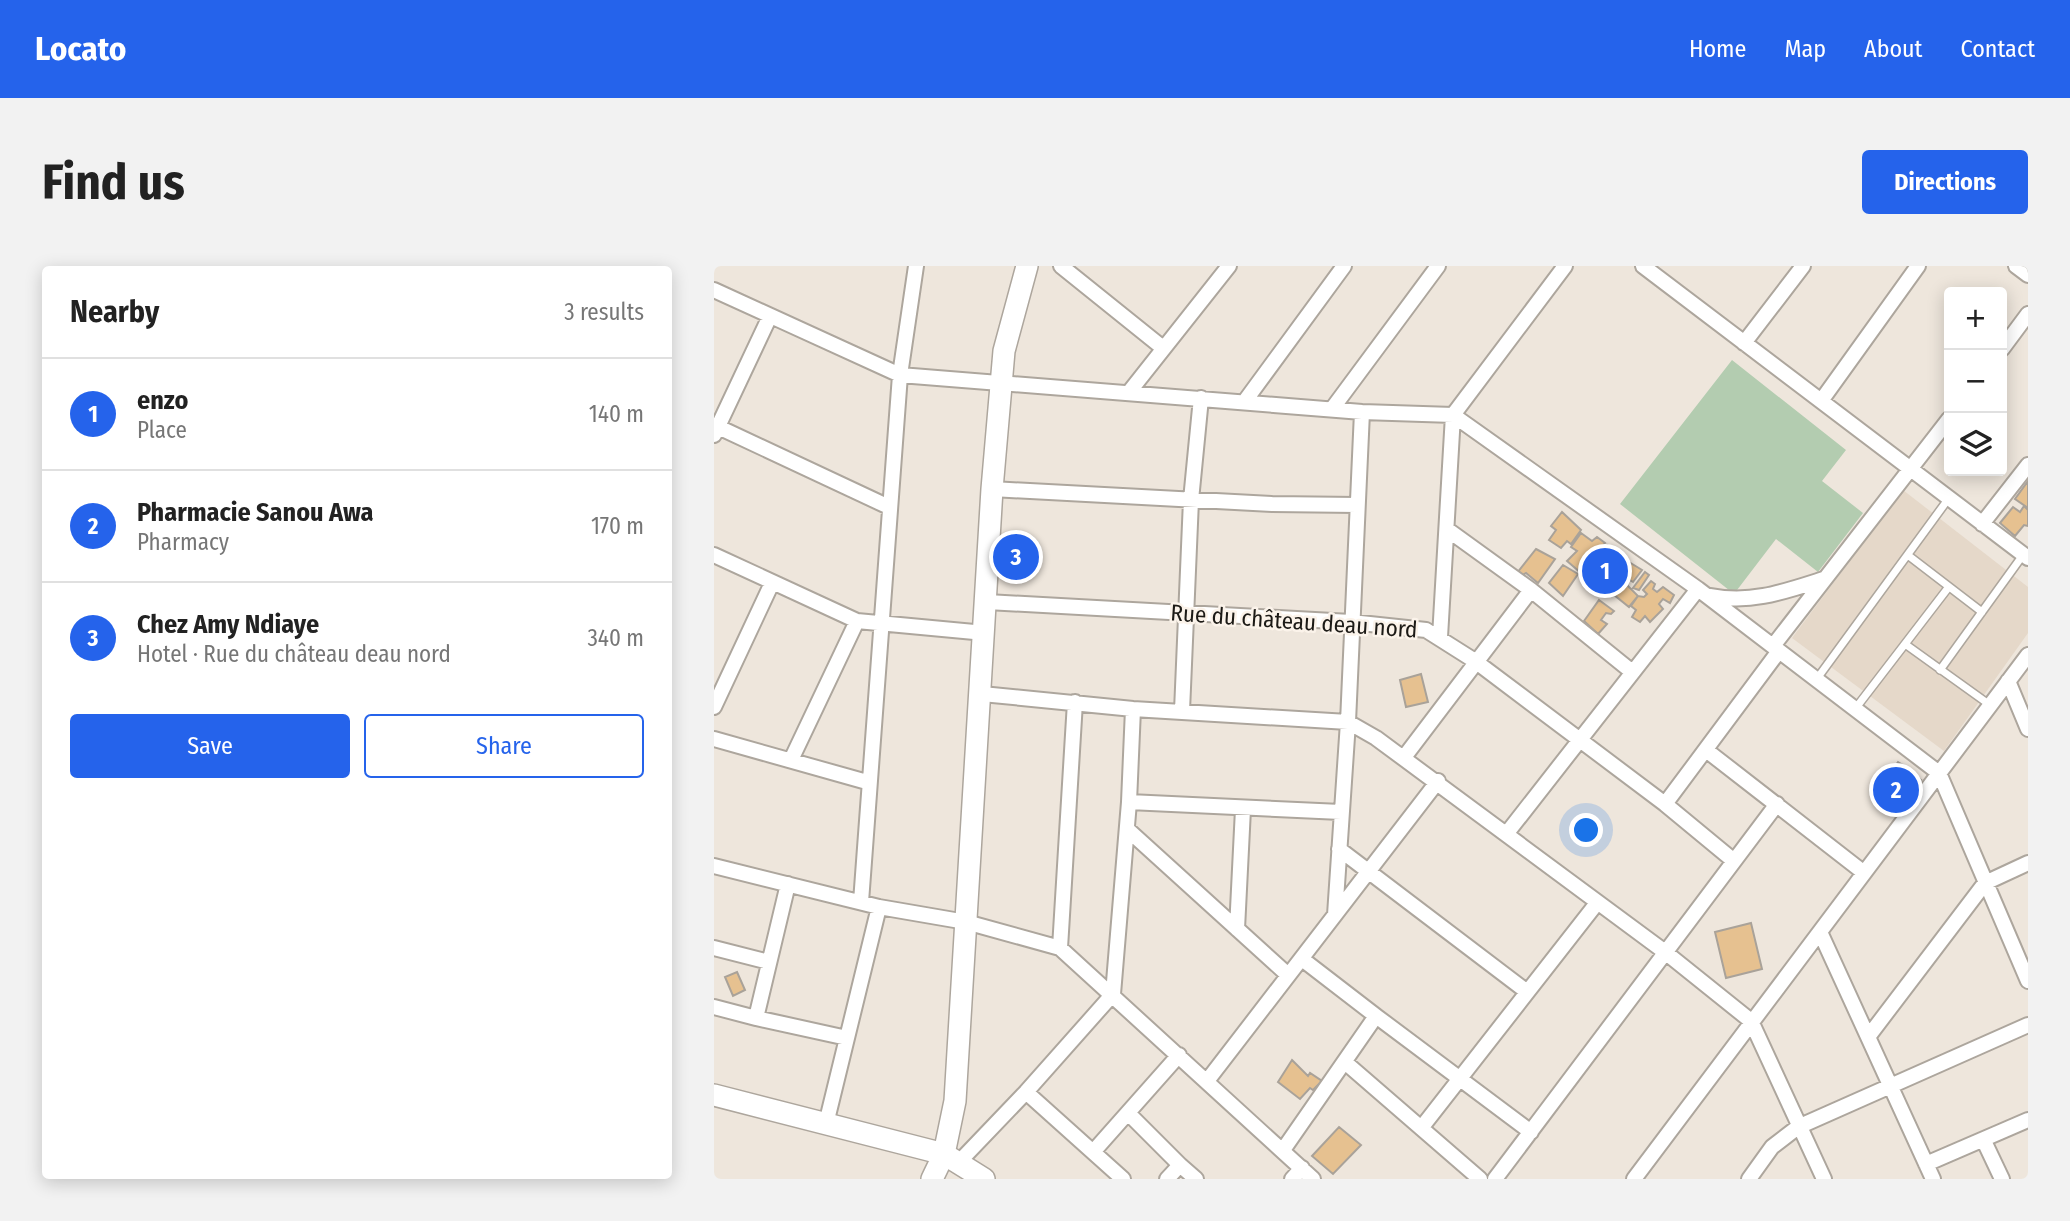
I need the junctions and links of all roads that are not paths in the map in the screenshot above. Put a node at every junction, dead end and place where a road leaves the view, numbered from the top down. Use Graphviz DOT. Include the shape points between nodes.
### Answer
graph roads {
  1 [pos="916,266"];
  2 [pos="1027,266"];
  3 [pos="1061,266"];
  4 [pos="1344,266"];
  5 [pos="1438,266"];
  6 [pos="1565,266"];
  7 [pos="1643,266"];
  8 [pos="1918,266"];
  9 [pos="2016,266"];
  10 [pos="1226,267"];
  11 [pos="1798,268"];
  12 [pos="2028,275"];
  13 [pos="714,290"];
  14 [pos="2028,314"];
  15 [pos="770,316"];
  16 [pos="2007,342"];
  17 [pos="1745,343"];
  18 [pos="1163,348"];
  19 [pos="900,375"];
  20 [pos="1002,385"];
  21 [pos="1130,391"];
  22 [pos="1201,398"];
  23 [pos="1245,401"];
  24 [pos="1821,401"];
  25 [pos="1332,409"];
  26 [pos="1362,412"];
  27 [pos="1453,415"];
  28 [pos="1944,426"];
  29 [pos="715,429"];
  30 [pos="2028,465"];
  31 [pos="1911,469"];
  32 [pos="992,489"];
  33 [pos="1949,498"];
  34 [pos="1191,500"];
  35 [pos="1357,505"];
  36 [pos="889,507"];
  37 [pos="1982,524"];
  38 [pos="1448,530"];
  39 [pos="714,555"];
  40 [pos="1909,556"];
  41 [pos="2026,557"];
  42 [pos="1826,579"];
  43 [pos="772,583"];
  44 [pos="1948,588"];
  45 [pos="1531,590"];
  46 [pos="1702,592"];
  47 [pos="987,602"];
  48 [pos="1187,612"];
  49 [pos="1982,612"];
  50 [pos="857,621"];
  51 [pos="1351,622"];
  52 [pos="880,624"];
  53 [pos="985,633"];
  54 [pos="1440,637"];
  55 [pos="1905,644"];
  56 [pos="1776,649"];
  57 [pos="2028,655"];
  58 [pos="1475,661"];
  59 [pos="1940,670"];
  60 [pos="1631,671"];
  61 [pos="1816,680"];
  62 [pos="2008,681"];
  63 [pos="982,694"];
  64 [pos="1075,702"];
  65 [pos="1990,705"];
  66 [pos="714,707"];
  67 [pos="1133,709"];
  68 [pos="1855,709"];
  69 [pos="1182,711"];
  70 [pos="1348,722"];
  71 [pos="2028,729"];
  72 [pos="714,739"];
  73 [pos="1579,740"];
  74 [pos="1706,750"];
  75 [pos="1405,757"];
  76 [pos="791,760"];
  77 [pos="1939,774"];
  78 [pos="1438,781"];
  79 [pos="867,782"];
  80 [pos="1129,802"];
  81 [pos="1665,804"];
  82 [pos="1777,804"];
  83 [pos="1244,809"];
  84 [pos="1340,813"];
  85 [pos="1127,829"];
  86 [pos="1507,833"];
  87 [pos="1339,849"];
  88 [pos="1734,861"];
  89 [pos="2028,863"];
  90 [pos="714,866"];
  91 [pos="1368,872"];
  92 [pos="1863,872"];
  93 [pos="1985,883"];
  94 [pos="788,884"];
  95 [pos="861,902"];
  96 [pos="1597,903"];
  97 [pos="879,907"];
  98 [pos="1335,915"];
  99 [pos="967,922"];
  100 [pos="1237,929"];
  101 [pos="1820,932"];
  102 [pos="714,948"];
  103 [pos="1060,948"];
  104 [pos="1665,951"];
  105 [pos="1302,958"];
  106 [pos="769,962"];
  107 [pos="1288,975"];
  108 [pos="2028,981"];
  109 [pos="1527,991"];
  110 [pos="1113,994"];
  111 [pos="714,1007"];
  112 [pos="1376,1016"];
  113 [pos="756,1018"];
  114 [pos="1751,1021"];
  115 [pos="2028,1025"];
  116 [pos="1868,1037"];
  117 [pos="847,1038"];
  118 [pos="1179,1055"];
  119 [pos="1346,1063"];
  120 [pos="1459,1078"];
  121 [pos="1207,1081"];
  122 [pos="1889,1085"];
  123 [pos="1026,1092"];
  124 [pos="714,1095"];
  125 [pos="1128,1114"];
  126 [pos="2028,1120"];
  127 [pos="827,1124"];
  128 [pos="1422,1127"];
  129 [pos="1797,1127"];
  130 [pos="1531,1132"];
  131 [pos="1984,1141"];
  132 [pos="1283,1150"];
  133 [pos="1093,1152"];
  134 [pos="952,1158"];
  135 [pos="1926,1164"];
  136 [pos="1181,1165"];
  137 [pos="1297,1173"];
  138 [pos="932,1179"];
  139 [pos="984,1179"];
  140 [pos="1123,1179"];
  141 [pos="1167,1179"];
  142 [pos="1196,1179"];
  143 [pos="1313,1179"];
  144 [pos="1480,1179"];
  145 [pos="1495,1179"];
  146 [pos="1634,1179"];
  147 [pos="1749,1179"];
  148 [pos="1824,1179"];
  149 [pos="1933,1179"];
  150 [pos="2002,1179"];
  1 -- 19 [label="street"];
  2 -- 20 [label="main road" via="1004,351"];
  3 -- 18 [label="street"];
  4 -- 23 [label="street"];
  5 -- 25 [label="street"];
  6 -- 27 [label="street"];
  7 -- 17 [label="street"];
  8 -- 24 [label="street"];
  9 -- 12 [label="street"];
  10 -- 18 [label="street"];
  11 -- 17 [label="street"];
  13 -- 15 [label="street"];
  14 -- 16 [label="street"];
  15 -- 19 [label="street"];
  15 -- 29 [label="street"];
  17 -- 24 [label="street"];
  18 -- 21 [label="street"];
  19 -- 20 [label="street"];
  19 -- 36 [label="street"];
  20 -- 21 [label="street"];
  20 -- 32 [label="main road"];
  21 -- 22 [label="street"];
  22 -- 23 [label="street"];
  22 -- 34 [label="street"];
  23 -- 25 [label="street"];
  24 -- 31 [label="street"];
  25 -- 26 [label="street"];
  26 -- 27 [label="street"];
  26 -- 35 [label="street"];
  27 -- 38 [label="street"];
  27 -- 46 [label="street"];
  28 -- 31 [label="street"];
  29 -- 36 [label="street"];
  30 -- 37 [label="street"];
  31 -- 33 [label="street"];
  31 -- 42 [label="street"];
  32 -- 34 [label="street"];
  32 -- 47 [label="main road"];
  33 -- 37 [label="street"];
  33 -- 40 [label="lane"];
  34 -- 35 [label="street"];
  34 -- 48 [label="street"];
  35 -- 51 [label="street"];
  36 -- 52 [label="street"];
  37 -- 41 [label="street"];
  38 -- 45 [label="street"];
  38 -- 54 [label="street"];
  39 -- 43 [label="street"];
  40 -- 44 [label="lane"];
  40 -- 61 [label="lane"];
  41 -- 49 [label="lane"];
  42 -- 46 [label="street" via="1745,600"];
  42 -- 56 [label="street"];
  43 -- 50 [label="street"];
  43 -- 66 [label="street"];
  44 -- 49 [label="lane"];
  44 -- 55 [label="lane"];
  45 -- 58 [label="street"];
  45 -- 60 [label="street"];
  46 -- 56 [label="street"];
  46 -- 60 [label="street"];
  47 -- 48 [label="street, Rue du château deau nord"];
  47 -- 53 [label="main road"];
  48 -- 51 [label="street, Rue du château deau nord"];
  48 -- 69 [label="street"];
  49 -- 59 [label="lane"];
  50 -- 52 [label="street"];
  50 -- 76 [label="street"];
  51 -- 54 [label="street, Rue du château deau nord" via="1407,627"];
  51 -- 70 [label="street"];
  52 -- 53 [label="street"];
  52 -- 79 [label="street"];
  53 -- 63 [label="main road"];
  54 -- 58 [label="street, Rue du château deau nord"];
  55 -- 59 [label="lane"];
  55 -- 68 [label="lane"];
  56 -- 61 [label="street"];
  56 -- 74 [label="street"];
  57 -- 62 [label="street"];
  58 -- 73 [label="street, Rue du château deau nord"];
  58 -- 75 [label="street"];
  59 -- 65 [label="lane"];
  60 -- 73 [label="street"];
  61 -- 68 [label="street"];
  62 -- 65 [label="street"];
  62 -- 71 [label="street"];
  63 -- 64 [label="street"];
  63 -- 99 [label="main road"];
  64 -- 67 [label="street"];
  64 -- 103 [label="street"];
  65 -- 77 [label="street"];
  67 -- 69 [label="street"];
  67 -- 80 [label="street"];
  68 -- 77 [label="street"];
  69 -- 70 [label="street"];
  70 -- 75 [label="street"];
  70 -- 84 [label="street"];
  72 -- 76 [label="street"];
  73 -- 81 [label="street, Rue du château deau nord"];
  73 -- 86 [label="street"];
  74 -- 81 [label="street"];
  74 -- 82 [label="street"];
  75 -- 78 [label="street"];
  76 -- 79 [label="street"];
  77 -- 92 [label="street"];
  77 -- 93 [label="street"];
  78 -- 86 [label="street"];
  78 -- 91 [label="street"];
  79 -- 95 [label="street"];
  80 -- 83 [label="street"];
  80 -- 85 [label="street"];
  81 -- 88 [label="street, Rue du château deau nord"];
  82 -- 88 [label="street"];
  82 -- 92 [label="street"];
  83 -- 84 [label="street"];
  83 -- 100 [label="street"];
  84 -- 87 [label="street"];
  85 -- 100 [label="street"];
  85 -- 110 [label="street"];
  86 -- 96 [label="street"];
  87 -- 91 [label="street"];
  87 -- 98 [label="street"];
  88 -- 104 [label="street"];
  89 -- 93 [label="street"];
  90 -- 94 [label="street"];
  91 -- 98 [label="street"];
  91 -- 109 [label="street"];
  92 -- 101 [label="street"];
  93 -- 108 [label="street"];
  93 -- 116 [label="street"];
  94 -- 95 [label="street"];
  94 -- 106 [label="street"];
  95 -- 97 [label="street"];
  96 -- 104 [label="street"];
  96 -- 109 [label="street"];
  97 -- 99 [label="street"];
  97 -- 117 [label="street"];
  98 -- 105 [label="street"];
  99 -- 103 [label="street"];
  99 -- 134 [label="main road"];
  100 -- 107 [label="street"];
  101 -- 114 [label="street"];
  101 -- 116 [label="street"];
  102 -- 106 [label="street"];
  103 -- 110 [label="street"];
  104 -- 114 [label="street"];
  104 -- 130 [label="street"];
  105 -- 107 [label="street"];
  105 -- 112 [label="street"];
  106 -- 113 [label="street"];
  107 -- 121 [label="street"];
  109 -- 120 [label="street"];
  110 -- 118 [label="street"];
  110 -- 123 [label="street"];
  111 -- 113 [label="street"];
  112 -- 119 [label="street"];
  112 -- 120 [label="street"];
  113 -- 117 [label="street"];
  114 -- 129 [label="street"];
  114 -- 146 [label="street"];
  115 -- 122 [label="street"];
  116 -- 122 [label="street"];
  117 -- 127 [label="street"];
  118 -- 121 [label="street"];
  118 -- 125 [label="street"];
  119 -- 128 [label="street"];
  119 -- 132 [label="street"];
  120 -- 128 [label="street"];
  120 -- 130 [label="street"];
  121 -- 132 [label="street"];
  122 -- 129 [label="street"];
  122 -- 135 [label="street"];
  123 -- 133 [label="street"];
  123 -- 134 [label="street"];
  124 -- 127 [label="main road"];
  125 -- 133 [label="street"];
  125 -- 136 [label="street"];
  126 -- 131 [label="street"];
  127 -- 134 [label="main road"];
  128 -- 144 [label="street"];
  129 -- 147 [label="street" via="1772,1147"];
  129 -- 148 [label="street"];
  130 -- 145 [label="street"];
  131 -- 135 [label="street"];
  131 -- 150 [label="street"];
  132 -- 137 [label="street"];
  133 -- 140 [label="street"];
  134 -- 138 [label="main road"];
  134 -- 139 [label="main road"];
  135 -- 149 [label="street"];
  136 -- 141 [label="street"];
  136 -- 142 [label="street"];
  137 -- 143 [label="street"];
}
